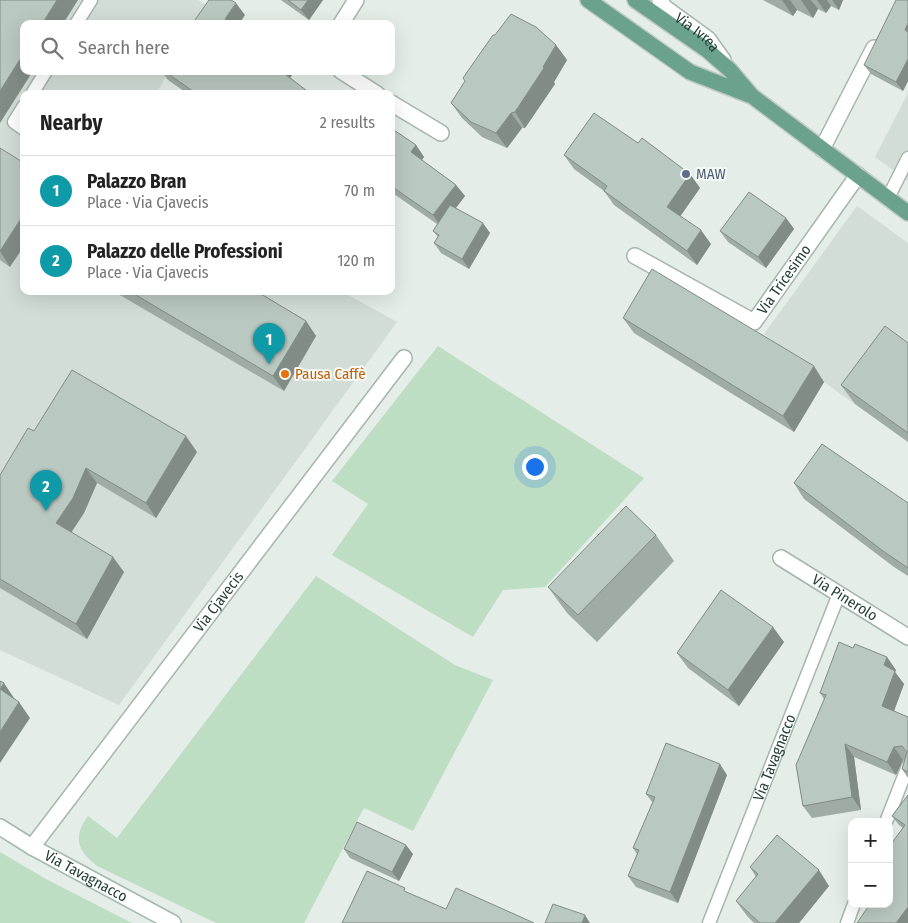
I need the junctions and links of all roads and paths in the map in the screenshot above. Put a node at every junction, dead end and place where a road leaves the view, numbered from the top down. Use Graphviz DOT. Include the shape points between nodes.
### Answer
graph roads {
  1 [pos="91,0"];
  2 [pos="356,0"];
  3 [pos="588,0"];
  4 [pos="635,0"];
  5 [pos="660,0"];
  6 [pos="78,20"];
  7 [pos="344,20"];
  8 [pos="880,35"];
  9 [pos="730,70"];
  10 [pos="44,75"];
  11 [pos="347,75"];
  12 [pos="34,90"];
  13 [pos="371,90"];
  14 [pos="752,96"];
  15 [pos="395,105"];
  16 [pos="20,112"];
  17 [pos="20,126"];
  18 [pos="440,133"];
  19 [pos="822,149"];
  20 [pos="908,158"];
  21 [pos="858,175"];
  22 [pos="888,198"];
  23 [pos="908,213"];
  24 [pos="635,256"];
  25 [pos="404,358"];
  26 [pos="780,558"];
  27 [pos="839,594"];
  28 [pos="908,637"];
  29 [pos="908,766"];
  30 [pos="888,818"];
  31 [pos="0,826"];
  32 [pos="32,848"];
  33 [pos="853,908"];
  34 [pos="172,923"];
  35 [pos="709,923"];
  36 [pos="847,923"];
  1 -- 6 [label="lane"];
  2 -- 7 [label="street"];
  3 -- 14 [label="main road" via="690,72"];
  4 -- 9 [label="main road"];
  5 -- 9 [label="street, Via Ivrea" via="664,7 708,39"];
  8 -- 19 [label="street"];
  9 -- 14 [label="main road"];
  10 -- 12 [label="lane"];
  11 -- 13 [label="street"];
  14 -- 19 [label="main road"];
  15 -- 18 [label="street"];
  16 -- 17 [label="lane" via="14,122"];
  19 -- 21 [label="main road"];
  20 -- 22 [label="lane"];
  21 -- 22 [label="main road"];
  21 -- 24 [label="street, Via Tricesimo" via="754,322"];
  22 -- 23 [label="main road"];
  25 -- 32 [label="street, Via Cjavecis"];
  26 -- 27 [label="street, Via Pinerolo"];
  27 -- 28 [label="street, Via Pinerolo"];
  27 -- 35 [label="lane, Via Tavagnacco"];
  29 -- 30 [label="lane"];
  31 -- 32 [label="street, Via Tavagnacco"];
  32 -- 34 [label="street, Via Tavagnacco"];
  33 -- 36 [label="lane"];
}
